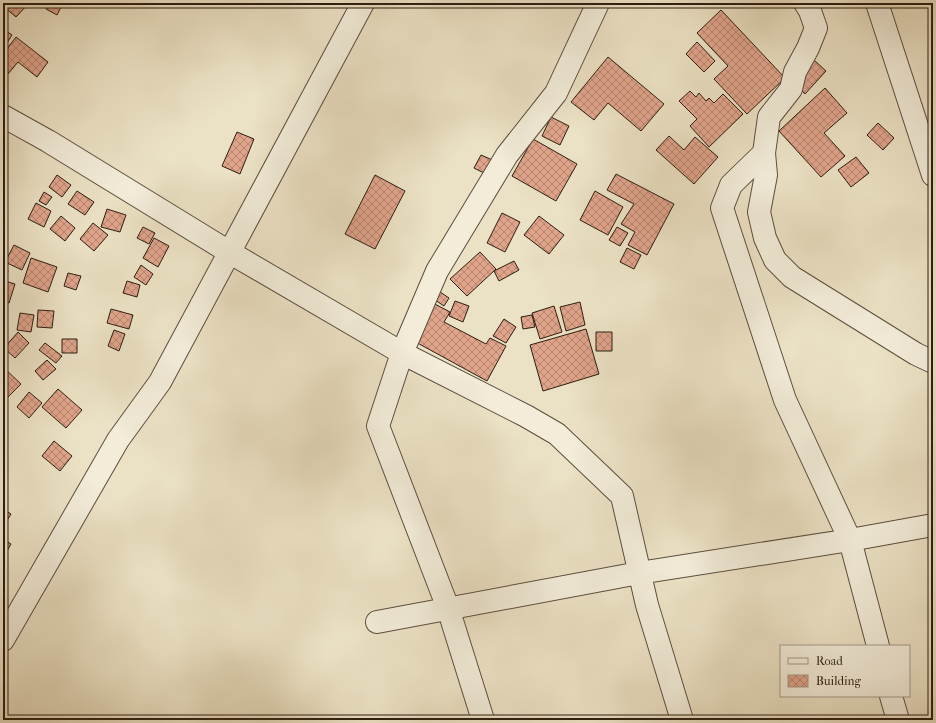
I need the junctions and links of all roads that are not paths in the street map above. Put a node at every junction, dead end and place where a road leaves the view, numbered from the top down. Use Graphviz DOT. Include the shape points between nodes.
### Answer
graph roads {
  1 [pos="363,3"];
  2 [pos="598,3"];
  3 [pos="805,3"];
  4 [pos="877,3"];
  5 [pos="3,116"];
  6 [pos="764,153"];
  7 [pos="933,175"];
  8 [pos="229,252"];
  9 [pos="402,353"];
  10 [pos="933,362"];
  11 [pos="933,525"];
  12 [pos="850,540"];
  13 [pos="640,573"];
  14 [pos="448,608"];
  15 [pos="377,622"];
  16 [pos="3,640"];
  17 [pos="878,645"];
  18 [pos="891,697"];
  19 [pos="483,720"];
  20 [pos="682,720"];
  21 [pos="898,720"];
  1 -- 8 [label="street"];
  2 -- 9 [label="street" via="556,93 507,155 437,271"];
  3 -- 6 [label="street" via="816,28 795,72 791,89 769,117"];
  4 -- 7 [label="street"];
  5 -- 8 [label="street"];
  6 -- 10 [label="street" via="766,175 759,212 765,238 775,260 792,277 818,294"];
  6 -- 12 [label="street" via="730,185 722,208 786,400"];
  8 -- 9 [label="street"];
  8 -- 16 [label="street" via="160,382 118,440"];
  9 -- 13 [label="street" via="556,434 622,496"];
  9 -- 14 [label="street" via="378,426"];
  11 -- 12 [label="street"];
  12 -- 13 [label="street"];
  12 -- 17 [label="street"];
  13 -- 14 [label="street"];
  13 -- 20 [label="street" via="647,605"];
  14 -- 15 [label="street"];
  14 -- 19 [label="street"];
  18 -- 21 [label="street"];
}
